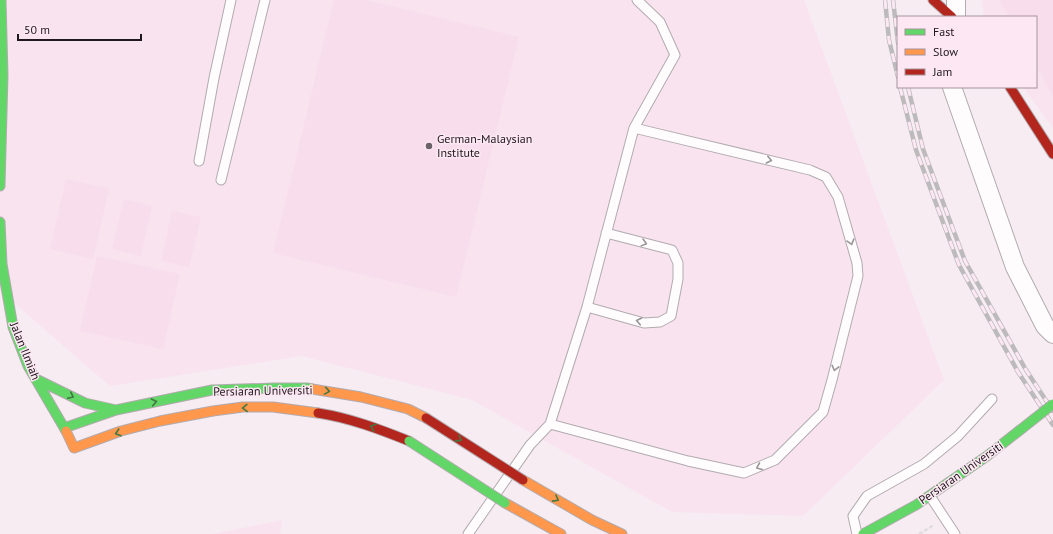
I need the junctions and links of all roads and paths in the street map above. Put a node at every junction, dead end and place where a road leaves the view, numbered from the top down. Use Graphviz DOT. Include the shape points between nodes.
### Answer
graph roads {
  1 [pos="1,0"];
  2 [pos="231,0"];
  3 [pos="265,0"];
  4 [pos="637,0"];
  5 [pos="933,0"];
  6 [pos="956,0"];
  7 [pos="951,16"];
  8 [pos="956,16"];
  9 [pos="1,24"];
  10 [pos="2,76"];
  11 [pos="952,88"];
  12 [pos="1011,88"];
  13 [pos="1,126"];
  14 [pos="634,128"];
  15 [pos="1053,154"];
  16 [pos="199,161"];
  17 [pos="221,180"];
  18 [pos="0,186"];
  19 [pos="0,222"];
  20 [pos="606,233"];
  21 [pos="587,307"];
  22 [pos="1053,334"];
  23 [pos="36,379"];
  24 [pos="992,399"];
  25 [pos="1053,404"];
  26 [pos="116,410"];
  27 [pos="550,424"];
  28 [pos="64,428"];
  29 [pos="74,448"];
  30 [pos="934,493"];
  31 [pos="945,519"];
  32 [pos="468,534"];
  33 [pos="561,534"];
  34 [pos="622,534"];
  35 [pos="857,534"];
  36 [pos="863,534"];
  37 [pos="919,534"];
  38 [pos="955,534"];
  1 -- 9 [label="street"];
  2 -- 16 [label="lane"];
  3 -- 17 [label="lane"];
  4 -- 14 [label="lane" via="660,22 675,55"];
  5 -- 7 [label="street"];
  6 -- 8 [label="street"];
  9 -- 10 [label="street"];
  10 -- 13 [label="street"];
  11 -- 22 [label="street" via="1015,267 1045,326"];
  12 -- 15 [label="street"];
  13 -- 18 [label="street"];
  14 -- 20 [label="lane"];
  14 -- 27 [label="lane, one-way" via="810,170 826,177 838,197 857,263 858,276 823,412 775,460 744,473 688,462"];
  19 -- 23 [label="street, Jalan Ilmiah" via="2,264 13,327 28,366"];
  20 -- 21 [label="lane"];
  20 -- 21 [label="lane, one-way" via="672,250 678,263 678,279 671,316 660,322 644,322"];
  21 -- 27 [label="lane"];
  23 -- 26 [label="street, one-way" via="85,403"];
  23 -- 28 [label="street, Jalan Ilmiah"];
  24 -- 35 [label="lane" via="958,436 924,464 867,496 853,516"];
  25 -- 30 [label="street, Persiaran Universiti, bridge" via="987,456"];
  26 -- 28 [label="street, Persiaran Universiti"];
  26 -- 34 [label="street, Persiaran Universiti, one-way, bridge" via="212,390 274,388 307,388 385,402 426,418 523,480 592,520"];
  27 -- 32 [label="lane" via="530,445"];
  28 -- 29 [label="street, Jalan Ilmiah"];
  33 -- 29 [label="street, Persiaran Universiti, one-way, bridge" via="505,503 409,441 371,426 332,415 273,407 243,407 160,421 121,431"];
  30 -- 31 [label="lane"];
  30 -- 36 [label="street, Persiaran Universiti"];
  31 -- 37 [label="path"];
  31 -- 38 [label="lane"];
}
